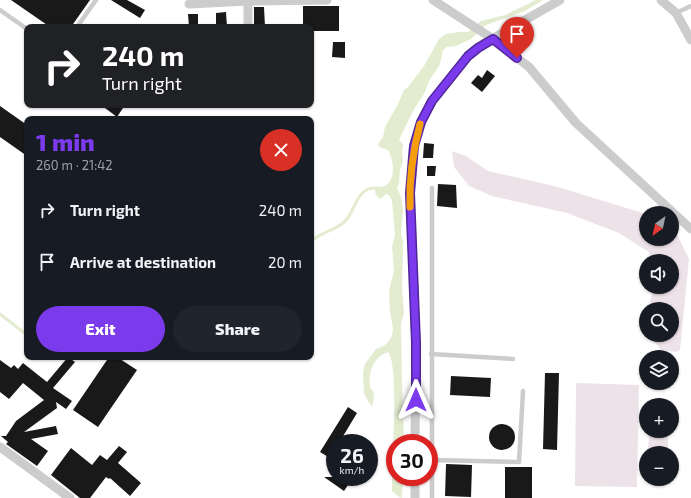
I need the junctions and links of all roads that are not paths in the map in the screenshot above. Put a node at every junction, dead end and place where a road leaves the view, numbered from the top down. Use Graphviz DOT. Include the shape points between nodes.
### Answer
graph roads {
  1 [pos="96,0"];
  2 [pos="248,0"];
  3 [pos="327,0"];
  4 [pos="433,0"];
  5 [pos="560,0"];
  6 [pos="661,0"];
  7 [pos="189,4"];
  8 [pos="691,6"];
  9 [pos="0,10"];
  10 [pos="676,13"];
  11 [pos="79,24"];
  12 [pos="248,24"];
  13 [pos="24,27"];
  14 [pos="493,39"];
  15 [pos="691,40"];
  16 [pos="432,188"];
  17 [pos="691,229"];
  18 [pos="431,354"];
  19 [pos="513,360"];
  20 [pos="523,391"];
  21 [pos="415,434"];
  22 [pos="432,434"];
  23 [pos="0,447"];
  24 [pos="438,460"];
  25 [pos="415,486"];
  26 [pos="432,486"];
  27 [pos="70,498"];
  28 [pos="415,498"];
  29 [pos="432,498"];
  1 -- 11 [label="lane"];
  2 -- 3 [label="street"];
  2 -- 7 [label="street"];
  2 -- 12 [label="street"];
  4 -- 14 [label="street"];
  5 -- 14 [label="street"];
  6 -- 10 [label="street"];
  8 -- 10 [label="lane"];
  9 -- 13 [label="lane"];
  10 -- 15 [label="street"];
  14 -- 17 [label="street" via="529,67 576,123"];
  14 -- 21 [label="street" via="468,56 432,101 421,122 414,146 410,193 416,343"];
  16 -- 18 [label="lane"];
  18 -- 19 [label="lane"];
  18 -- 22 [label="lane"];
  20 -- 24 [label="lane" via="519,462"];
  23 -- 27 [label="street"];
  25 -- 28 [label="street"];
  26 -- 29 [label="lane"];
}
